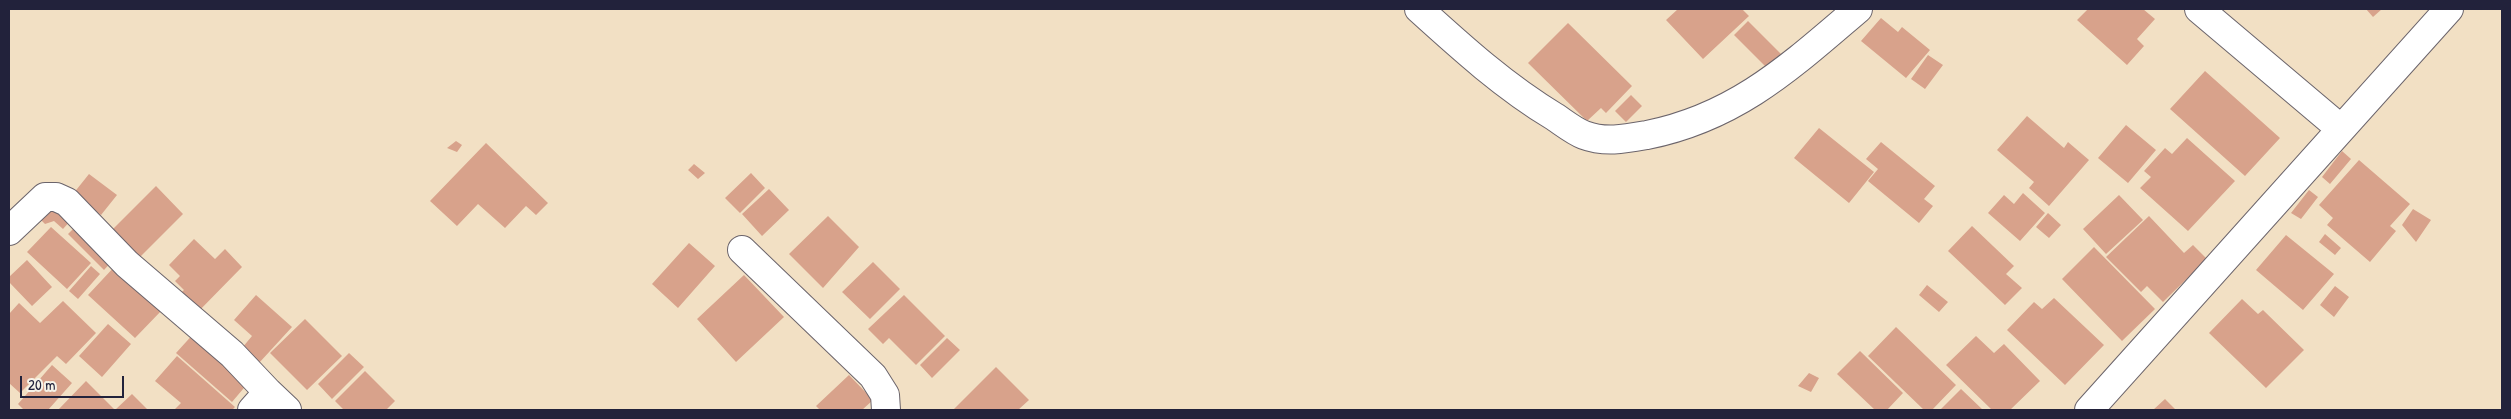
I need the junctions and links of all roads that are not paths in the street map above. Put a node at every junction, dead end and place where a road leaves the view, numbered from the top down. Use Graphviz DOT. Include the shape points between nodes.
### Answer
graph roads {
  1 [pos="1419,9"];
  2 [pos="1858,9"];
  3 [pos="2199,9"];
  4 [pos="2449,9"];
  5 [pos="2341,130"];
  6 [pos="9,231"];
  7 [pos="742,250"];
  8 [pos="269,404"];
  9 [pos="886,410"];
  10 [pos="2089,410"];
  1 -- 2 [label="street" via="1475,61 1538,107 1583,135 1612,141 1672,130 1722,111 1774,80"];
  3 -- 5 [label="street"];
  4 -- 5 [label="street"];
  5 -- 10 [label="street"];
  6 -- 8 [label="street" via="45,197 67,202 127,264 232,354"];
  7 -- 9 [label="street" via="873,376 885,395"];
}
